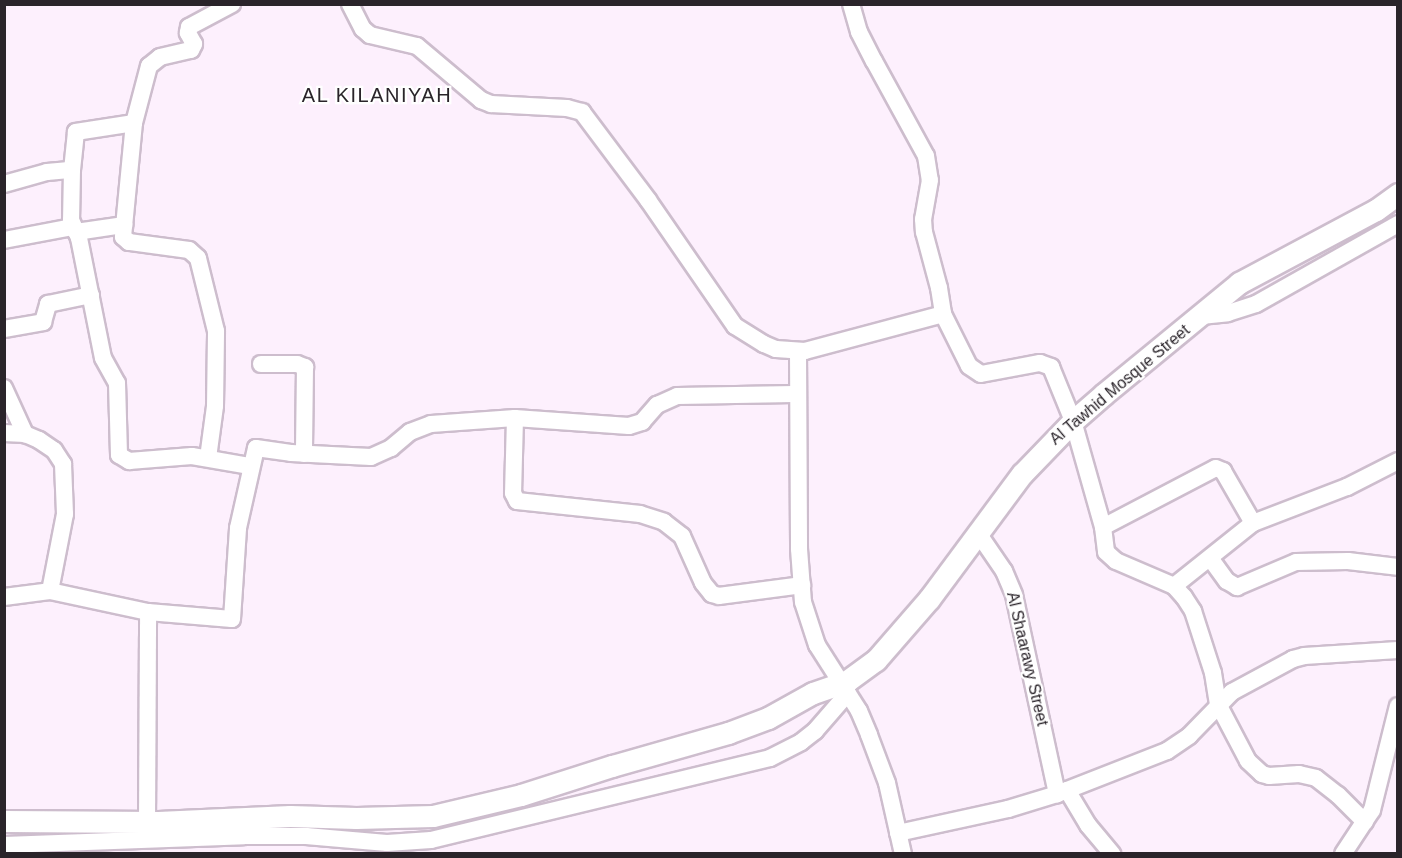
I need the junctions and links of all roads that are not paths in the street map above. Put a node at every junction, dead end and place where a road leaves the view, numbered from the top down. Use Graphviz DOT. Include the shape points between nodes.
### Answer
graph roads {
  1 [pos="232,4"];
  2 [pos="350,4"];
  3 [pos="851,4"];
  4 [pos="134,123"];
  5 [pos="72,170"];
  6 [pos="4,184"];
  7 [pos="1398,194"];
  8 [pos="1398,224"];
  9 [pos="124,225"];
  10 [pos="74,230"];
  11 [pos="4,240"];
  12 [pos="91,295"];
  13 [pos="943,314"];
  14 [pos="1201,316"];
  15 [pos="4,329"];
  16 [pos="798,351"];
  17 [pos="261,364"];
  18 [pos="4,388"];
  19 [pos="797,394"];
  20 [pos="515,418"];
  21 [pos="1073,421"];
  22 [pos="4,433"];
  23 [pos="25,434"];
  24 [pos="304,454"];
  25 [pos="208,458"];
  26 [pos="1398,461"];
  27 [pos="250,466"];
  28 [pos="1253,523"];
  29 [pos="1103,527"];
  30 [pos="978,533"];
  31 [pos="1210,558"];
  32 [pos="1398,567"];
  33 [pos="802,585"];
  34 [pos="1174,586"];
  35 [pos="50,591"];
  36 [pos="4,597"];
  37 [pos="148,612"];
  38 [pos="1398,650"];
  39 [pos="845,688"];
  40 [pos="1218,704"];
  41 [pos="1398,706"];
  42 [pos="1062,792"];
  43 [pos="4,821"];
  44 [pos="147,822"];
  45 [pos="1365,822"];
  46 [pos="898,833"];
  47 [pos="4,845"];
  48 [pos="903,854"];
  49 [pos="1112,854"];
  50 [pos="1343,854"];
  1 -- 4 [label="street" via="189,27 194,44 191,50 152,62"];
  2 -- 16 [label="street" via="370,35 417,46 481,100 582,112 735,326 764,344"];
  3 -- 13 [label="street" via="859,32 926,156 930,180 922,226"];
  4 -- 5 [label="street" via="76,132"];
  4 -- 9 [label="street"];
  5 -- 6 [label="street" via="47,172"];
  5 -- 10 [label="street"];
  7 -- 14 [label="main road, Al Tawhid Mosque Street" via="1376,210 1253,274"];
  8 -- 14 [label="street" via="1256,304"];
  9 -- 10 [label="street"];
  9 -- 25 [label="street" via="126,242 189,250 198,258 216,331 215,406"];
  10 -- 11 [label="street"];
  10 -- 12 [label="street"];
  12 -- 15 [label="street" via="48,304 43,322"];
  12 -- 25 [label="street" via="103,358 117,383 119,455 129,461 175,455"];
  13 -- 16 [label="street"];
  13 -- 21 [label="street" via="969,366 979,374 1040,363 1051,367"];
  14 -- 21 [label="main road, Al Tawhid Mosque Street"];
  16 -- 19 [label="street"];
  17 -- 24 [label="street" via="305,367"];
  18 -- 23 [label="street"];
  19 -- 20 [label="street" via="677,396 657,405 642,422 629,426"];
  19 -- 33 [label="street"];
  20 -- 24 [label="street" via="431,424 410,432 391,448 371,457"];
  20 -- 33 [label="street" via="513,493 517,501 640,514 675,527 706,587 719,596"];
  21 -- 29 [label="street"];
  21 -- 30 [label="main road, Al Tawhid Mosque Street" via="1022,474"];
  22 -- 23 [label="street"];
  23 -- 35 [label="street" via="54,450 65,473 65,514"];
  24 -- 27 [label="street" via="255,448"];
  25 -- 27 [label="street"];
  26 -- 28 [label="street" via="1347,487"];
  27 -- 37 [label="street" via="238,528 233,618"];
  28 -- 29 [label="street" via="1223,471 1216,468"];
  28 -- 31 [label="street"];
  29 -- 34 [label="street" via="1110,556"];
  30 -- 39 [label="main road, Al Tawhid Mosque Street" via="903,630"];
  30 -- 42 [label="street, Al Shaarawy Street" via="1014,595"];
  31 -- 32 [label="street" via="1227,581 1237,587 1296,562 1348,561"];
  31 -- 34 [label="street"];
  33 -- 39 [label="street" via="811,633"];
  34 -- 40 [label="street" via="1193,611 1213,673"];
  35 -- 36 [label="street"];
  35 -- 37 [label="street"];
  37 -- 44 [label="street"];
  38 -- 40 [label="street" via="1304,656 1268,671"];
  39 -- 44 [label="main road, Al Tawhid Mosque Street" via="813,693 768,718 728,733 446,814 419,818 290,816"];
  39 -- 46 [label="street" via="879,758"];
  39 -- 47 [label="street" via="815,730 770,758 431,840 387,843 244,836"];
  40 -- 42 [label="street" via="1189,736 1167,752"];
  40 -- 45 [label="street" via="1255,768 1269,776 1299,774 1317,778"];
  41 -- 45 [label="street" via="1382,777"];
  42 -- 46 [label="street" via="1008,809"];
  42 -- 49 [label="street, Al Shaarawy Street"];
  43 -- 44 [label="main road, Al Tawhid Mosque Street"];
  45 -- 50 [label="street"];
  46 -- 48 [label="street"];
}
